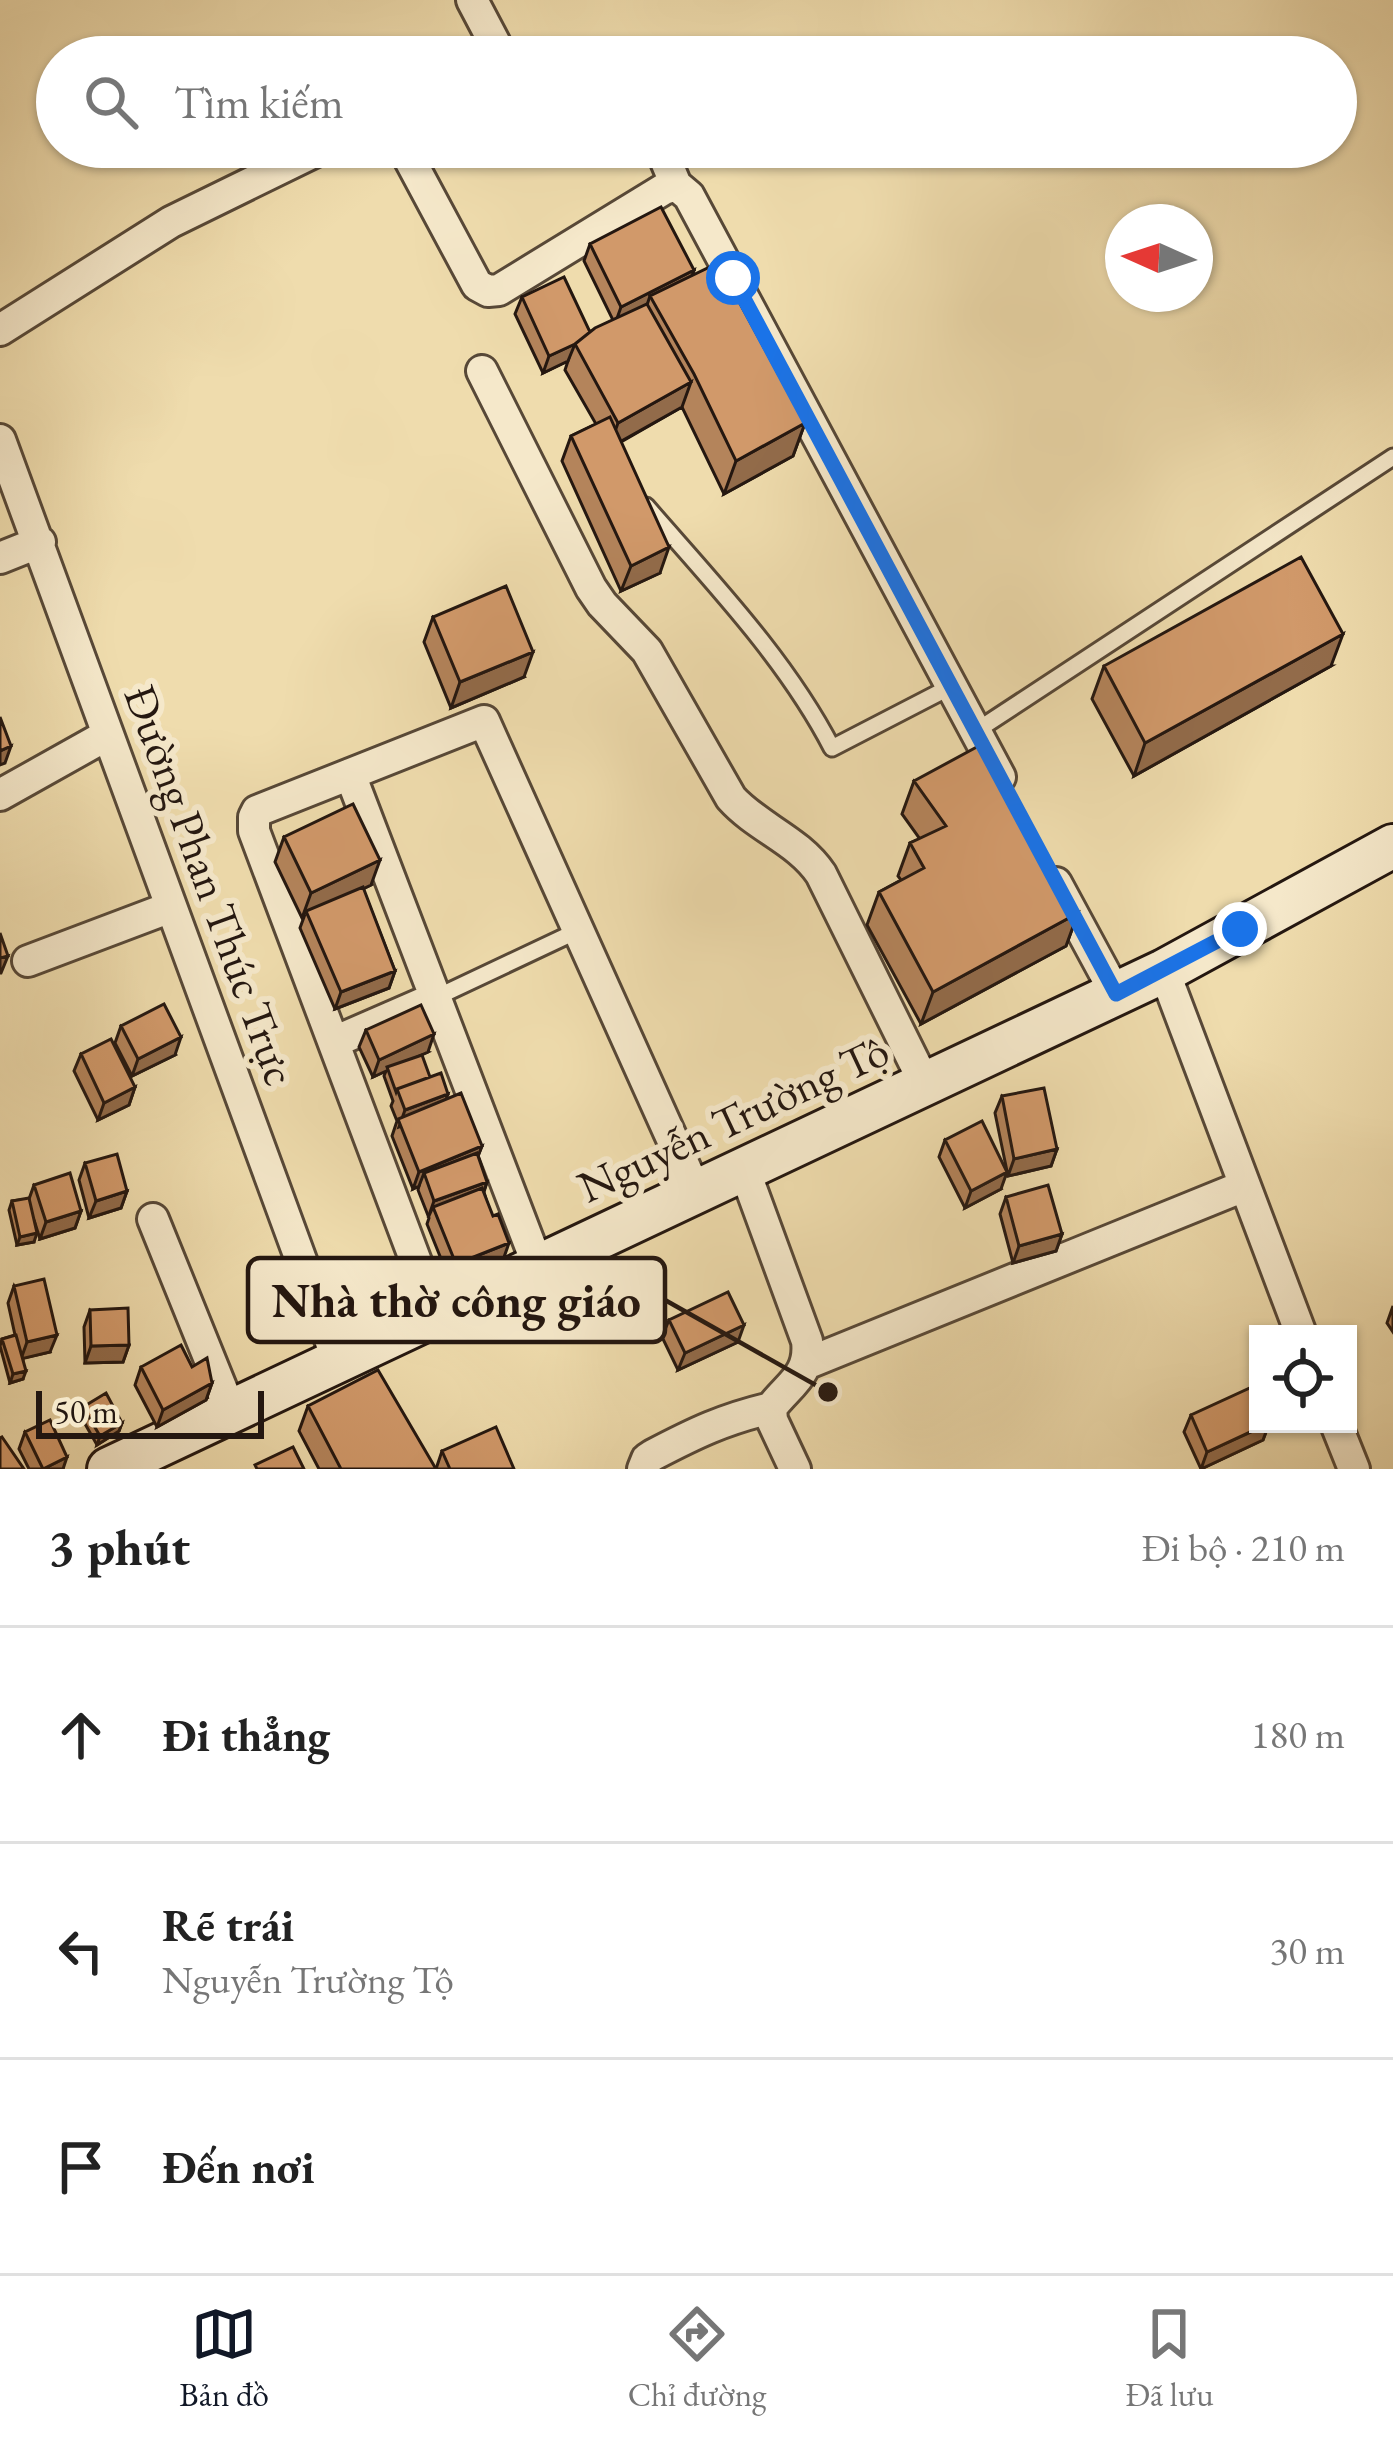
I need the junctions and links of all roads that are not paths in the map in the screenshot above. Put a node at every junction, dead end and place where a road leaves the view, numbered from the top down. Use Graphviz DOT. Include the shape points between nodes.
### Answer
graph roads {
  1 [pos="472,0"];
  2 [pos="491,36"];
  3 [pos="281,168"];
  4 [pos="414,168"];
  5 [pos="669,168"];
  6 [pos="676,185"];
  7 [pos="0,330"];
  8 [pos="482,371"];
  9 [pos="0,440"];
  10 [pos="1393,457"];
  11 [pos="646,506"];
  12 [pos="40,542"];
  13 [pos="0,558"];
  14 [pos="952,686"];
  15 [pos="976,731"];
  16 [pos="107,735"];
  17 [pos="350,775"];
  18 [pos="0,795"];
  19 [pos="1018,812"];
  20 [pos="1393,847"];
  21 [pos="1040,853"];
  22 [pos="171,907"];
  23 [pos="577,931"];
  24 [pos="28,961"];
  25 [pos="1164,971"];
  26 [pos="1116,994"];
  27 [pos="435,998"];
  28 [pos="334,1042"];
  29 [pos="925,1084"];
  30 [pos="744,1169"];
  31 [pos="1244,1186"];
  32 [pos="696,1192"];
  33 [pos="153,1219"];
  34 [pos="538,1266"];
  35 [pos="436,1315"];
  36 [pos="1298,1325"];
  37 [pos="356,1361"];
  38 [pos="808,1363"];
  39 [pos="771,1408"];
  40 [pos="231,1412"];
  41 [pos="1340,1433"];
  42 [pos="136,1463"];
  43 [pos="644,1469"];
  44 [pos="795,1469"];
  45 [pos="1354,1469"];
  1 -- 2 [label="street"];
  3 -- 7 [label="street" via="171,222"];
  4 -- 6 [label="street" via="477,285 488,291"];
  5 -- 6 [label="street"];
  6 -- 14 [label="street" via="689,196"];
  8 -- 29 [label="street" via="591,588 647,651 730,798 821,874"];
  9 -- 12 [label="street, Đường Phan Thúc Trực"];
  10 -- 15 [label="lane"];
  11 -- 14 [label="lane" via="745,618 832,748"];
  12 -- 13 [label="street"];
  12 -- 16 [label="street, Đường Phan Thúc Trực"];
  14 -- 15 [label="street"];
  15 -- 19 [label="street"];
  16 -- 18 [label="street"];
  16 -- 22 [label="street, Đường Phan Thúc Trực"];
  17 -- 23 [label="street" via="484,721"];
  17 -- 27 [label="street"];
  17 -- 28 [label="street" via="257,812 253,823"];
  20 -- 25 [label="main road, Nguyễn Trường Tộ"];
  21 -- 26 [label="street"];
  22 -- 24 [label="street"];
  22 -- 37 [label="street, Đường Phan Thúc Trực"];
  23 -- 27 [label="lane"];
  23 -- 32 [label="street"];
  25 -- 26 [label="main road, Nguyễn Trường Tộ"];
  25 -- 31 [label="street"];
  26 -- 29 [label="main road, Nguyễn Trường Tộ"];
  27 -- 28 [label="street"];
  27 -- 34 [label="street"];
  28 -- 35 [label="street"];
  29 -- 30 [label="main road, Nguyễn Trường Tộ"];
  30 -- 32 [label="main road, Nguyễn Trường Tộ"];
  30 -- 38 [label="street" via="804,1330"];
  31 -- 36 [label="street"];
  31 -- 38 [label="street"];
  32 -- 34 [label="main road, Nguyễn Trường Tộ"];
  33 -- 40 [label="street"];
  34 -- 35 [label="main road, Nguyễn Trường Tộ"];
  35 -- 37 [label="main road, Nguyễn Trường Tộ"];
  37 -- 40 [label="main road, Nguyễn Trường Tộ"];
  38 -- 39 [label="street"];
  39 -- 43 [label="street" via="701,1430 653,1455"];
  39 -- 44 [label="street"];
  40 -- 42 [label="main road, Nguyễn Trường Tộ"];
  41 -- 45 [label="street"];
}
